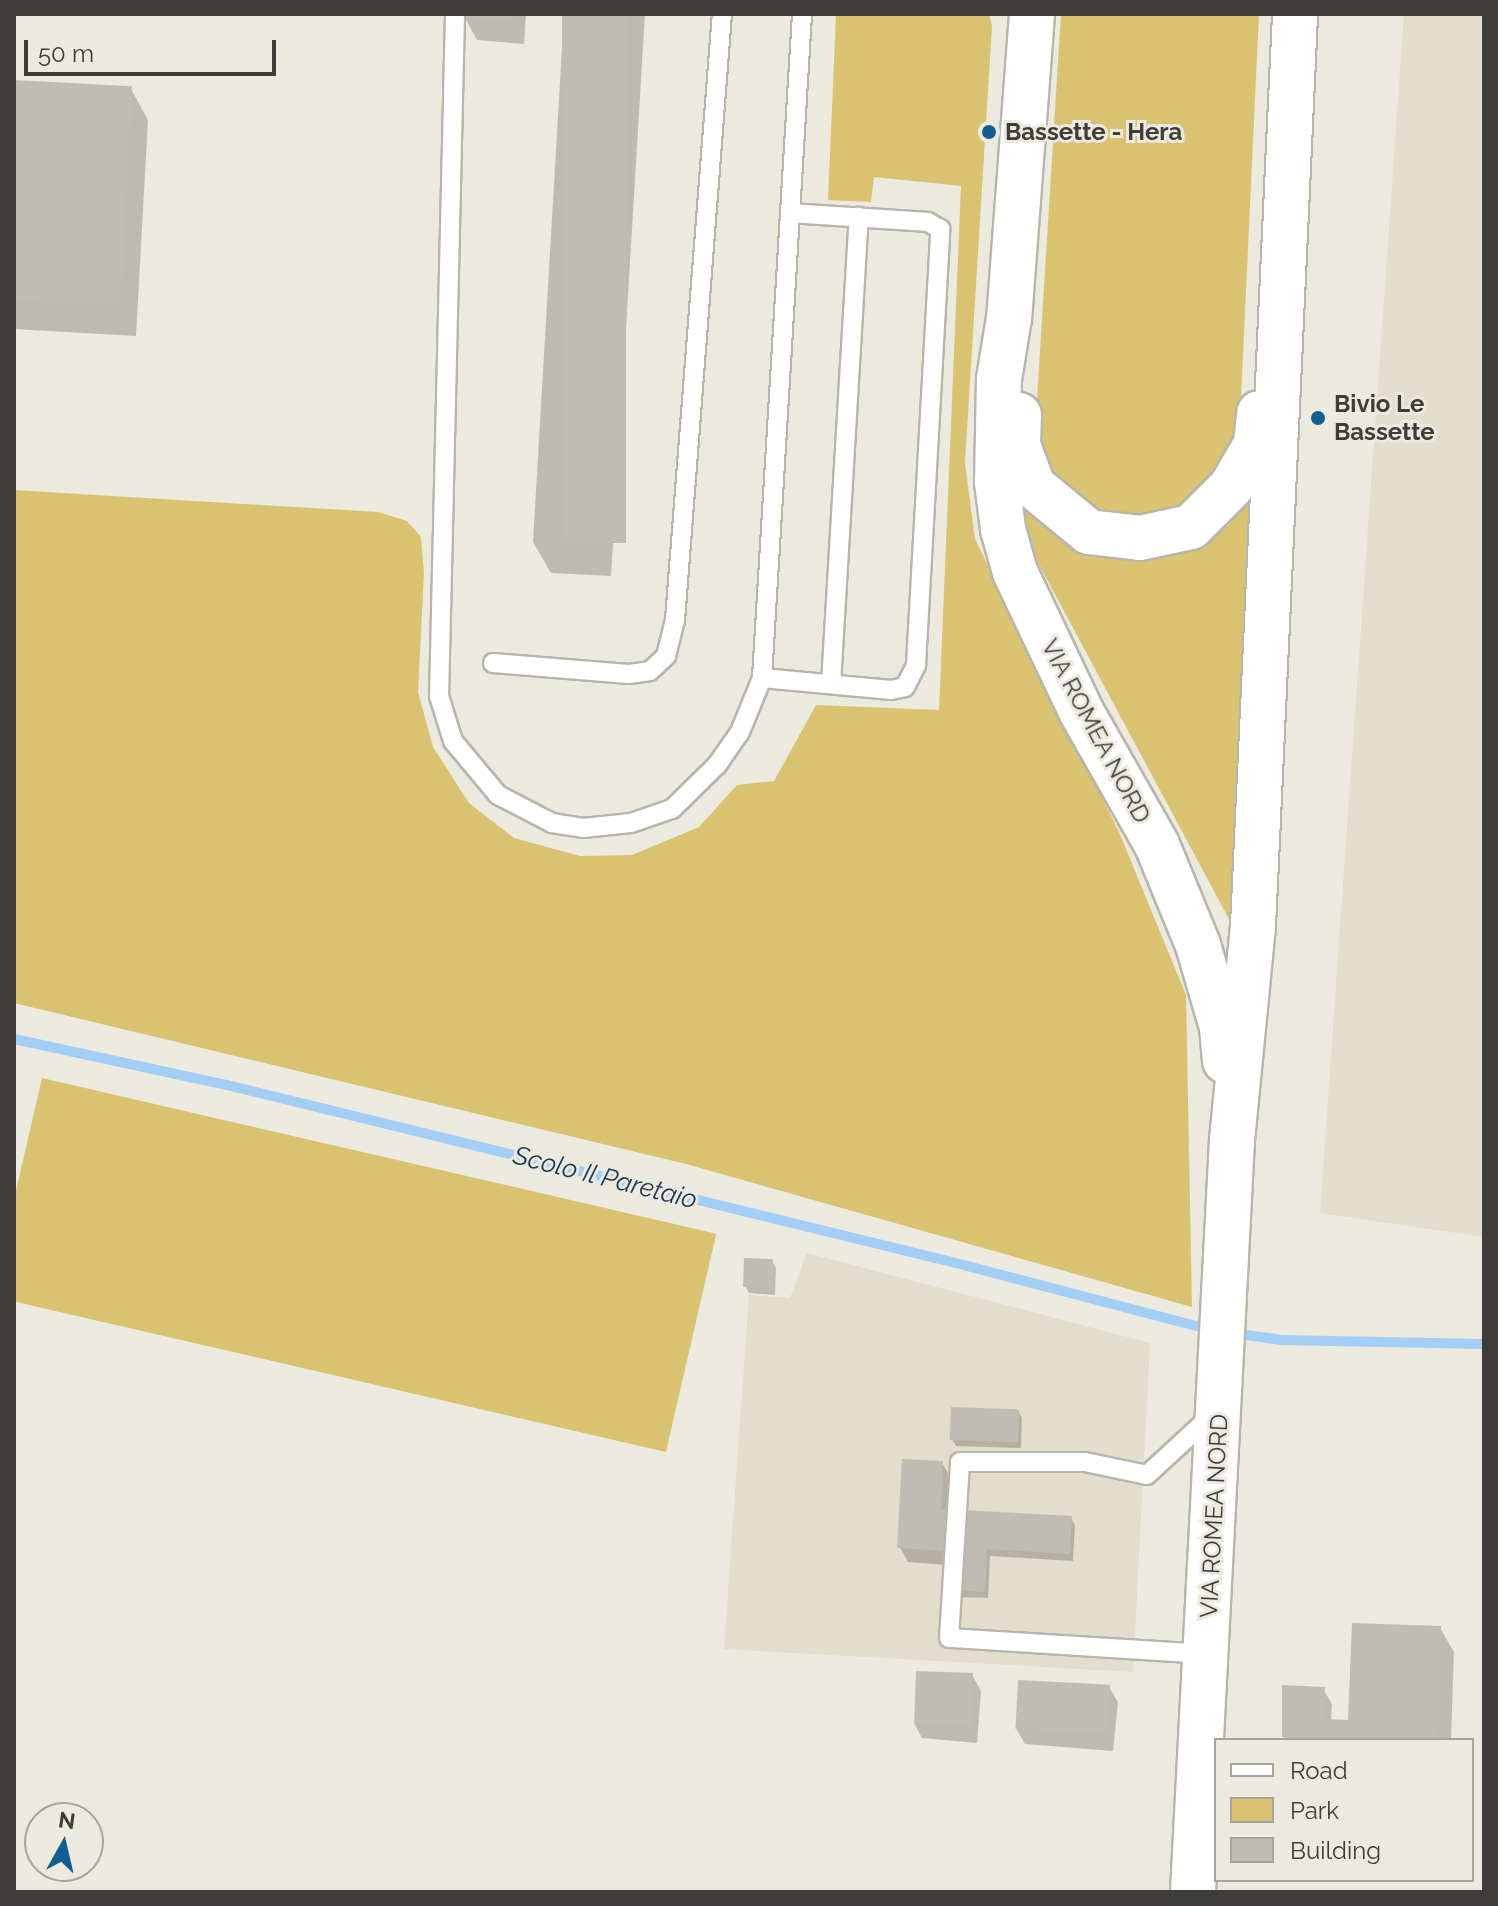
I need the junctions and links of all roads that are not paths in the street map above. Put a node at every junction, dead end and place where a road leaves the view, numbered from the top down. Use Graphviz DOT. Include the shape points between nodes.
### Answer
graph roads {
  1 [pos="455,14"];
  2 [pos="722,14"];
  3 [pos="802,14"];
  4 [pos="1295,14"];
  5 [pos="1316,14"];
  6 [pos="1022,15"];
  7 [pos="790,213"];
  8 [pos="859,217"];
  9 [pos="1286,259"];
  10 [pos="1009,318"];
  11 [pos="493,663"];
  12 [pos="762,678"];
  13 [pos="831,684"];
  14 [pos="1232,1140"];
  15 [pos="1221,1389"];
  16 [pos="1206,1654"];
  17 [pos="1193,1892"];
  1 -- 12 [label="lane" via="438,652 439,696 453,741 498,795 527,812 583,828 631,823 672,809 717,765 740,732"];
  2 -- 11 [label="lane" via="675,620 666,656 650,671 629,674"];
  3 -- 7 [label="lane"];
  4 -- 9 [label="main road, VIA ROMEA NORD"];
  5 -- 9 [label="main road"];
  6 -- 10 [label="main road, VIA ROMEA NORD" via="1030,61"];
  7 -- 8 [label="lane"];
  7 -- 12 [label="lane"];
  8 -- 13 [label="lane"];
  8 -- 13 [label="lane" via="928,222 940,229 916,665 905,687"];
  9 -- 10 [label="main road, VIA ROMEA NORD" via="1263,374 1256,444 1231,487 1191,527 1140,538 1089,532 1033,486 1018,445 1020,376"];
  9 -- 14 [label="main road, VIA ROMEA NORD" via="1253,926"];
  10 -- 14 [label="main road, VIA ROMEA NORD" via="999,379 997,482 1015,572 1082,713 1157,845 1198,945 1222,1027"];
  12 -- 13 [label="lane"];
  14 -- 15 [label="main road, VIA ROMEA NORD"];
  15 -- 16 [label="main road, VIA ROMEA NORD"];
  15 -- 16 [label="lane" via="1147,1475 1085,1462 960,1462 949,1638"];
  16 -- 17 [label="main road, VIA ROMEA NORD"];
}
